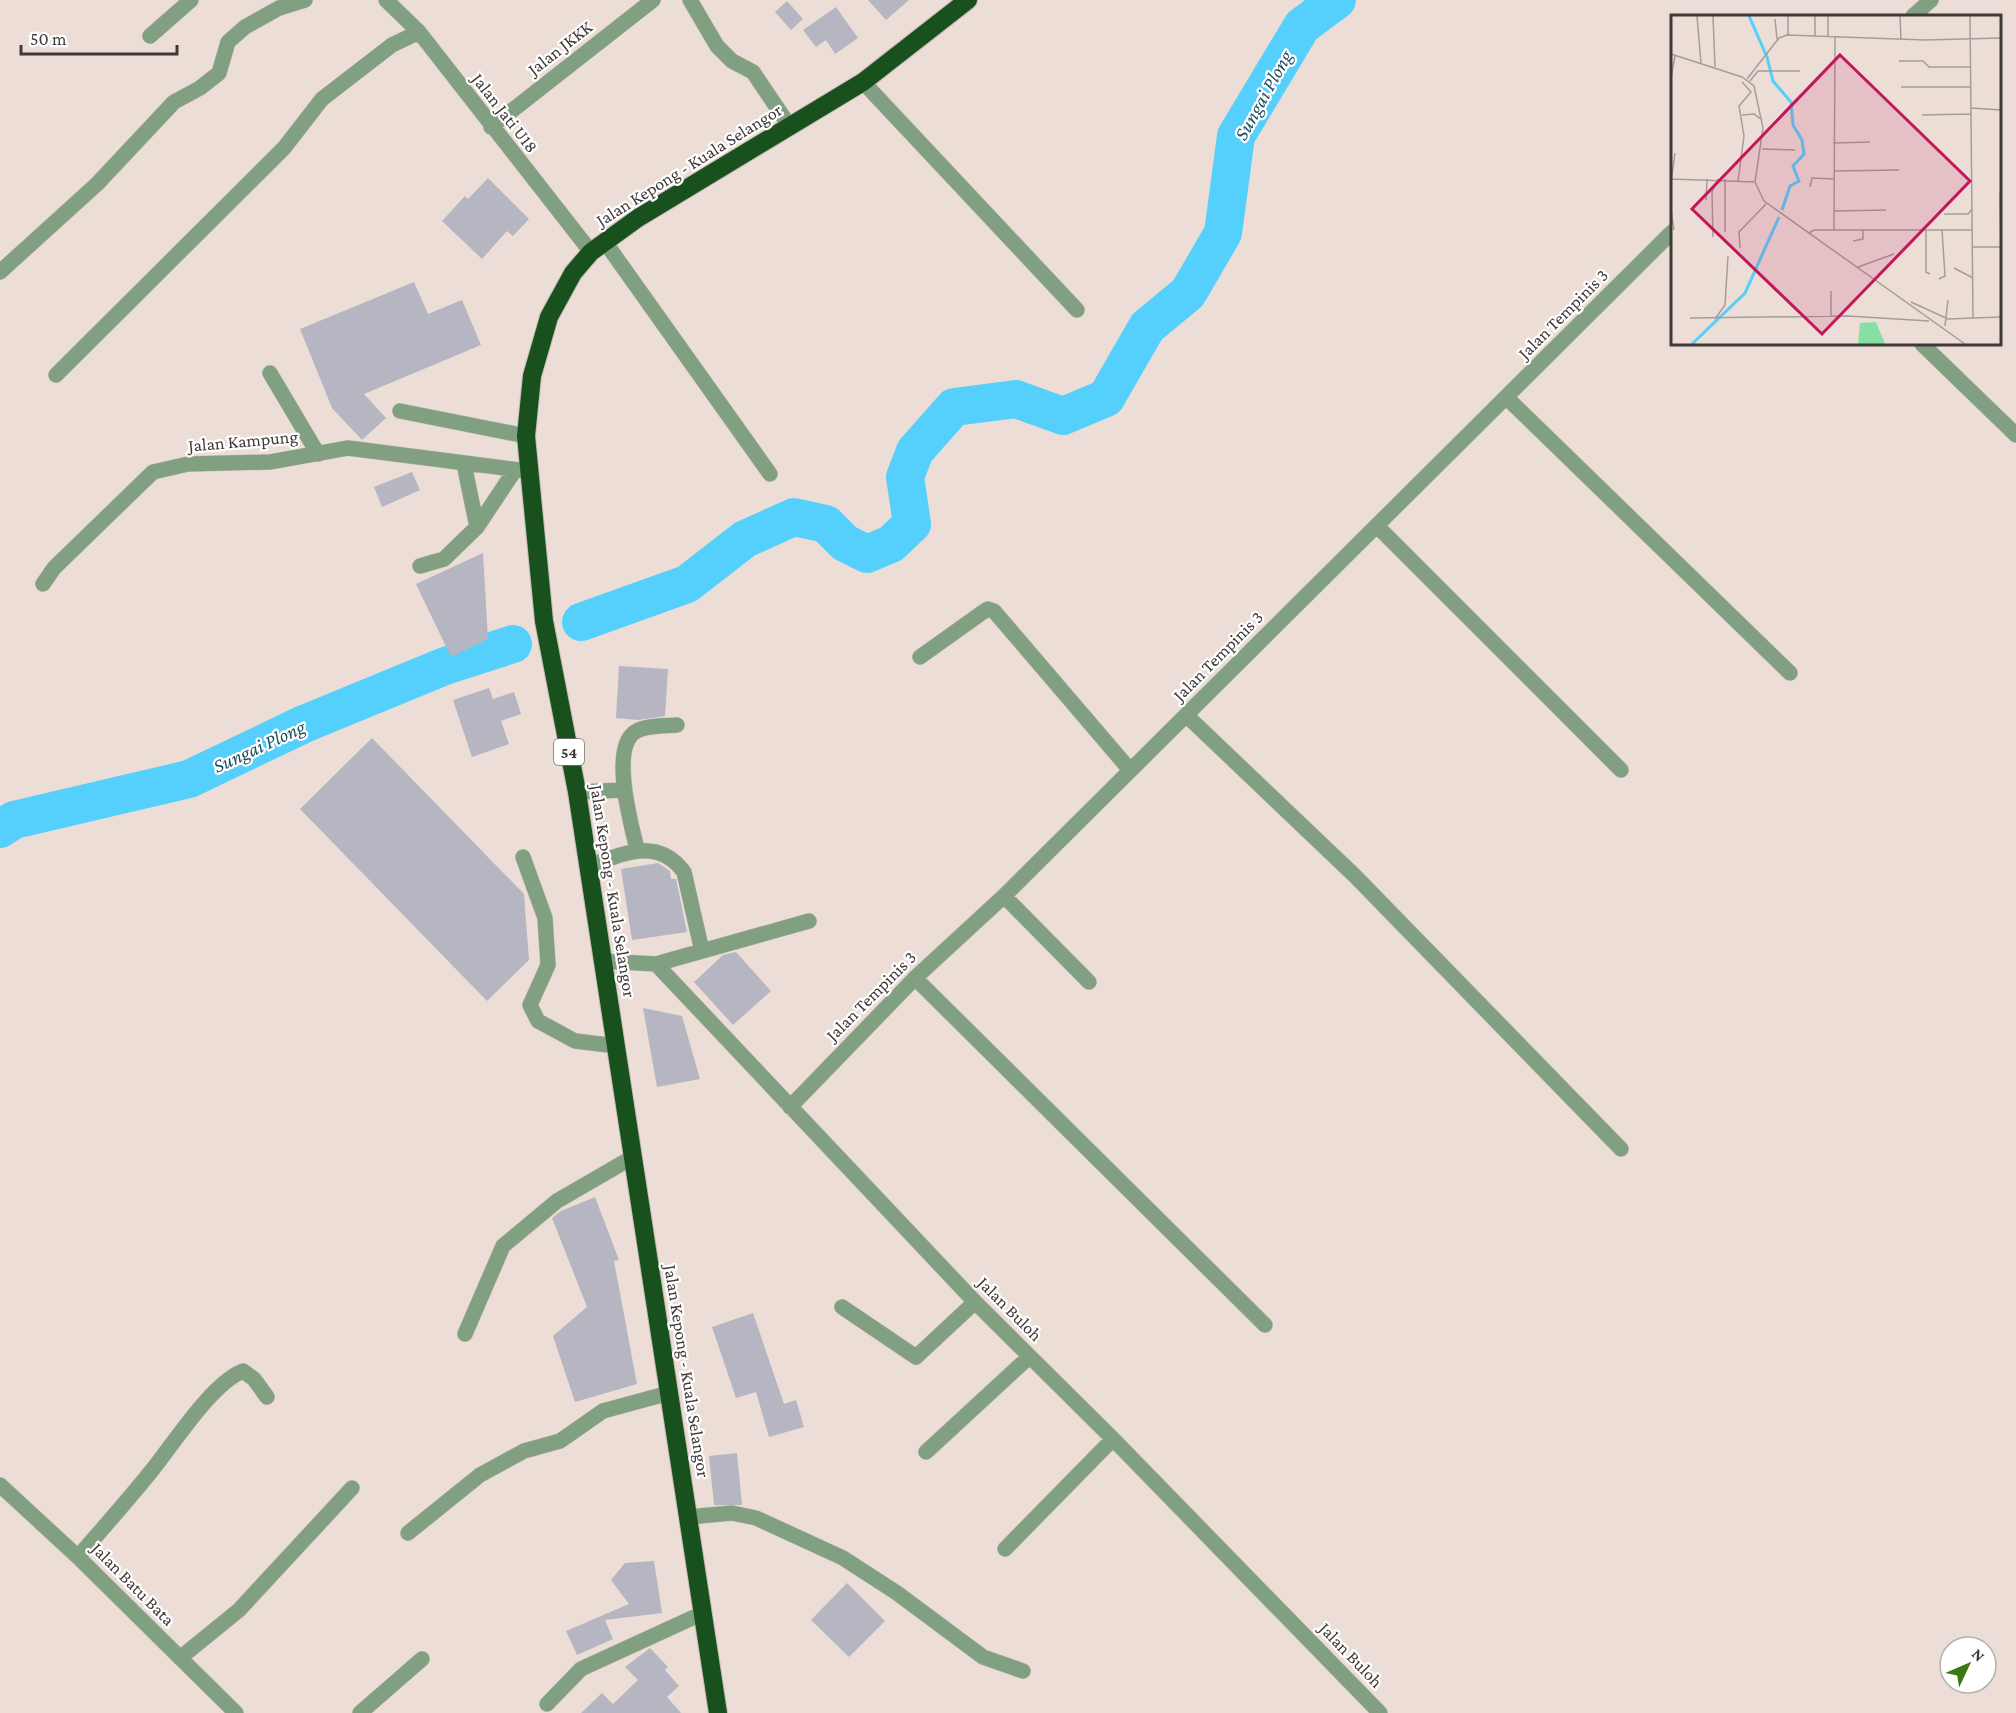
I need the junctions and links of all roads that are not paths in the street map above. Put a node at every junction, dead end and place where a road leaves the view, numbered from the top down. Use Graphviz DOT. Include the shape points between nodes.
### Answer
graph roads {
  1 [pos="191,0"];
  2 [pos="305,0"];
  3 [pos="386,0"];
  4 [pos="653,0"];
  5 [pos="690,0"];
  6 [pos="1931,0"];
  7 [pos="958,3"];
  8 [pos="1914,15"];
  9 [pos="419,32"];
  10 [pos="150,36"];
  11 [pos="863,82"];
  12 [pos="491,127"];
  13 [pos="790,127"];
  14 [pos="1671,233"];
  15 [pos="598,247"];
  16 [pos="0,272"];
  17 [pos="1077,310"];
  18 [pos="1923,345"];
  19 [pos="270,373"];
  20 [pos="56,375"];
  21 [pos="1506,397"];
  22 [pos="400,411"];
  23 [pos="2016,435"];
  24 [pos="526,436"];
  25 [pos="318,454"];
  26 [pos="464,464"];
  27 [pos="522,471"];
  28 [pos="770,474"];
  29 [pos="1377,526"];
  30 [pos="477,527"];
  31 [pos="420,566"];
  32 [pos="43,584"];
  33 [pos="920,657"];
  34 [pos="1790,673"];
  35 [pos="1186,715"];
  36 [pos="677,725"];
  37 [pos="1130,770"];
  38 [pos="1621,770"];
  39 [pos="624,790"];
  40 [pos="577,792"];
  41 [pos="637,849"];
  42 [pos="523,857"];
  43 [pos="589,866"];
  44 [pos="1004,896"];
  45 [pos="809,921"];
  46 [pos="702,951"];
  47 [pos="603,960"];
  48 [pos="656,964"];
  49 [pos="915,978"];
  50 [pos="1089,982"];
  51 [pos="616,1046"];
  52 [pos="790,1107"];
  53 [pos="1622,1149"];
  54 [pos="633,1157"];
  55 [pos="975,1302"];
  56 [pos="842,1307"];
  57 [pos="1265,1325"];
  58 [pos="465,1334"];
  59 [pos="1029,1357"];
  60 [pos="669,1393"];
  61 [pos="267,1397"];
  62 [pos="1113,1439"];
  63 [pos="926,1452"];
  64 [pos="0,1485"];
  65 [pos="352,1488"];
  66 [pos="688,1516"];
  67 [pos="408,1533"];
  68 [pos="1005,1549"];
  69 [pos="78,1557"];
  70 [pos="703,1613"];
  71 [pos="180,1658"];
  72 [pos="422,1659"];
  73 [pos="1023,1671"];
  74 [pos="547,1704"];
  75 [pos="236,1713"];
  76 [pos="360,1713"];
  77 [pos="718,1713"];
  78 [pos="1380,1713"];
  1 -- 10 [label="street"];
  2 -- 16 [label="street" via="279,8 245,27 228,42 219,73 174,102 97,184"];
  3 -- 9 [label="street, Jalan Jati U18"];
  4 -- 12 [label="street, Jalan JKKK"];
  5 -- 13 [label="street" via="717,46 732,61 753,72"];
  6 -- 8 [label="street"];
  7 -- 11 [label="highway, Jalan Kepong - Kuala Selangor / 54"];
  9 -- 12 [label="street, Jalan Jati U18"];
  9 -- 20 [label="street" via="392,45 322,99 284,148"];
  11 -- 13 [label="highway, Jalan Kepong - Kuala Selangor / 54"];
  11 -- 17 [label="street"];
  12 -- 15 [label="street, Jalan Jati U18"];
  13 -- 15 [label="highway, Jalan Kepong - Kuala Selangor / 54" via="638,218"];
  14 -- 21 [label="street, Jalan Tempinis 3"];
  15 -- 24 [label="highway, Jalan Kepong - Kuala Selangor / 54" via="573,273 549,317 532,376"];
  15 -- 28 [label="street, Jalan Jati U18"];
  18 -- 23 [label="street"];
  19 -- 25 [label="street"];
  21 -- 29 [label="street, Jalan Tempinis 3"];
  21 -- 34 [label="street"];
  22 -- 24 [label="street"];
  24 -- 27 [label="highway, Jalan Kepong - Kuala Selangor / 54"];
  25 -- 26 [label="street, Jalan Kampung" via="348,448"];
  25 -- 32 [label="street, Jalan Kampung" via="270,462 188,464 153,472 54,568"];
  26 -- 27 [label="street, Jalan Kampung"];
  26 -- 30 [label="street"];
  27 -- 30 [label="street"];
  27 -- 40 [label="highway, Jalan Kepong - Kuala Selangor / 54" via="544,621"];
  29 -- 35 [label="street, Jalan Tempinis 3"];
  29 -- 38 [label="street"];
  30 -- 31 [label="street" via="444,559"];
  33 -- 37 [label="street" via="983,612 994,611"];
  35 -- 37 [label="street, Jalan Tempinis 3"];
  35 -- 53 [label="street" via="1355,876"];
  36 -- 39 [label="street" via="638,730 630,736 625,746"];
  37 -- 44 [label="street, Jalan Tempinis 3"];
  39 -- 40 [label="street"];
  39 -- 41 [label="street"];
  40 -- 43 [label="highway, Jalan Kepong - Kuala Selangor / 54"];
  41 -- 43 [label="street"];
  41 -- 46 [label="street" via="667,855 684,872"];
  42 -- 51 [label="street" via="545,918 548,965 531,1005 538,1021 576,1041"];
  43 -- 47 [label="highway, Jalan Kepong - Kuala Selangor / 54"];
  44 -- 49 [label="street, Jalan Tempinis 3"];
  44 -- 50 [label="street"];
  45 -- 46 [label="street"];
  46 -- 48 [label="street"];
  47 -- 48 [label="street"];
  47 -- 51 [label="highway, Jalan Kepong - Kuala Selangor / 54"];
  48 -- 52 [label="street, Jalan Buloh"];
  49 -- 52 [label="street, Jalan Tempinis 3"];
  49 -- 57 [label="street"];
  51 -- 54 [label="highway, Jalan Kepong - Kuala Selangor / 54"];
  52 -- 55 [label="street, Jalan Buloh"];
  54 -- 58 [label="street" via="557,1201 503,1246"];
  54 -- 60 [label="highway, Jalan Kepong - Kuala Selangor / 54"];
  55 -- 56 [label="street" via="916,1357"];
  55 -- 59 [label="street, Jalan Buloh"];
  59 -- 62 [label="street, Jalan Buloh"];
  59 -- 63 [label="street"];
  60 -- 66 [label="highway, Jalan Kepong - Kuala Selangor / 54"];
  60 -- 67 [label="street" via="603,1410 560,1441 524,1451 480,1475"];
  61 -- 69 [label="street" via="243,1371 231,1378 190,1420"];
  62 -- 68 [label="street"];
  62 -- 78 [label="street, Jalan Buloh"];
  64 -- 69 [label="street, Jalan Batu Bata"];
  65 -- 71 [label="street" via="239,1610"];
  66 -- 70 [label="highway, Jalan Kepong - Kuala Selangor / 54"];
  66 -- 73 [label="street" via="732,1513 756,1518 843,1558 983,1657"];
  69 -- 71 [label="street, Jalan Batu Bata"];
  70 -- 74 [label="street" via="581,1669"];
  70 -- 77 [label="highway, Jalan Kepong - Kuala Selangor / 54"];
  71 -- 75 [label="street, Jalan Batu Bata"];
  72 -- 76 [label="street"];
}
